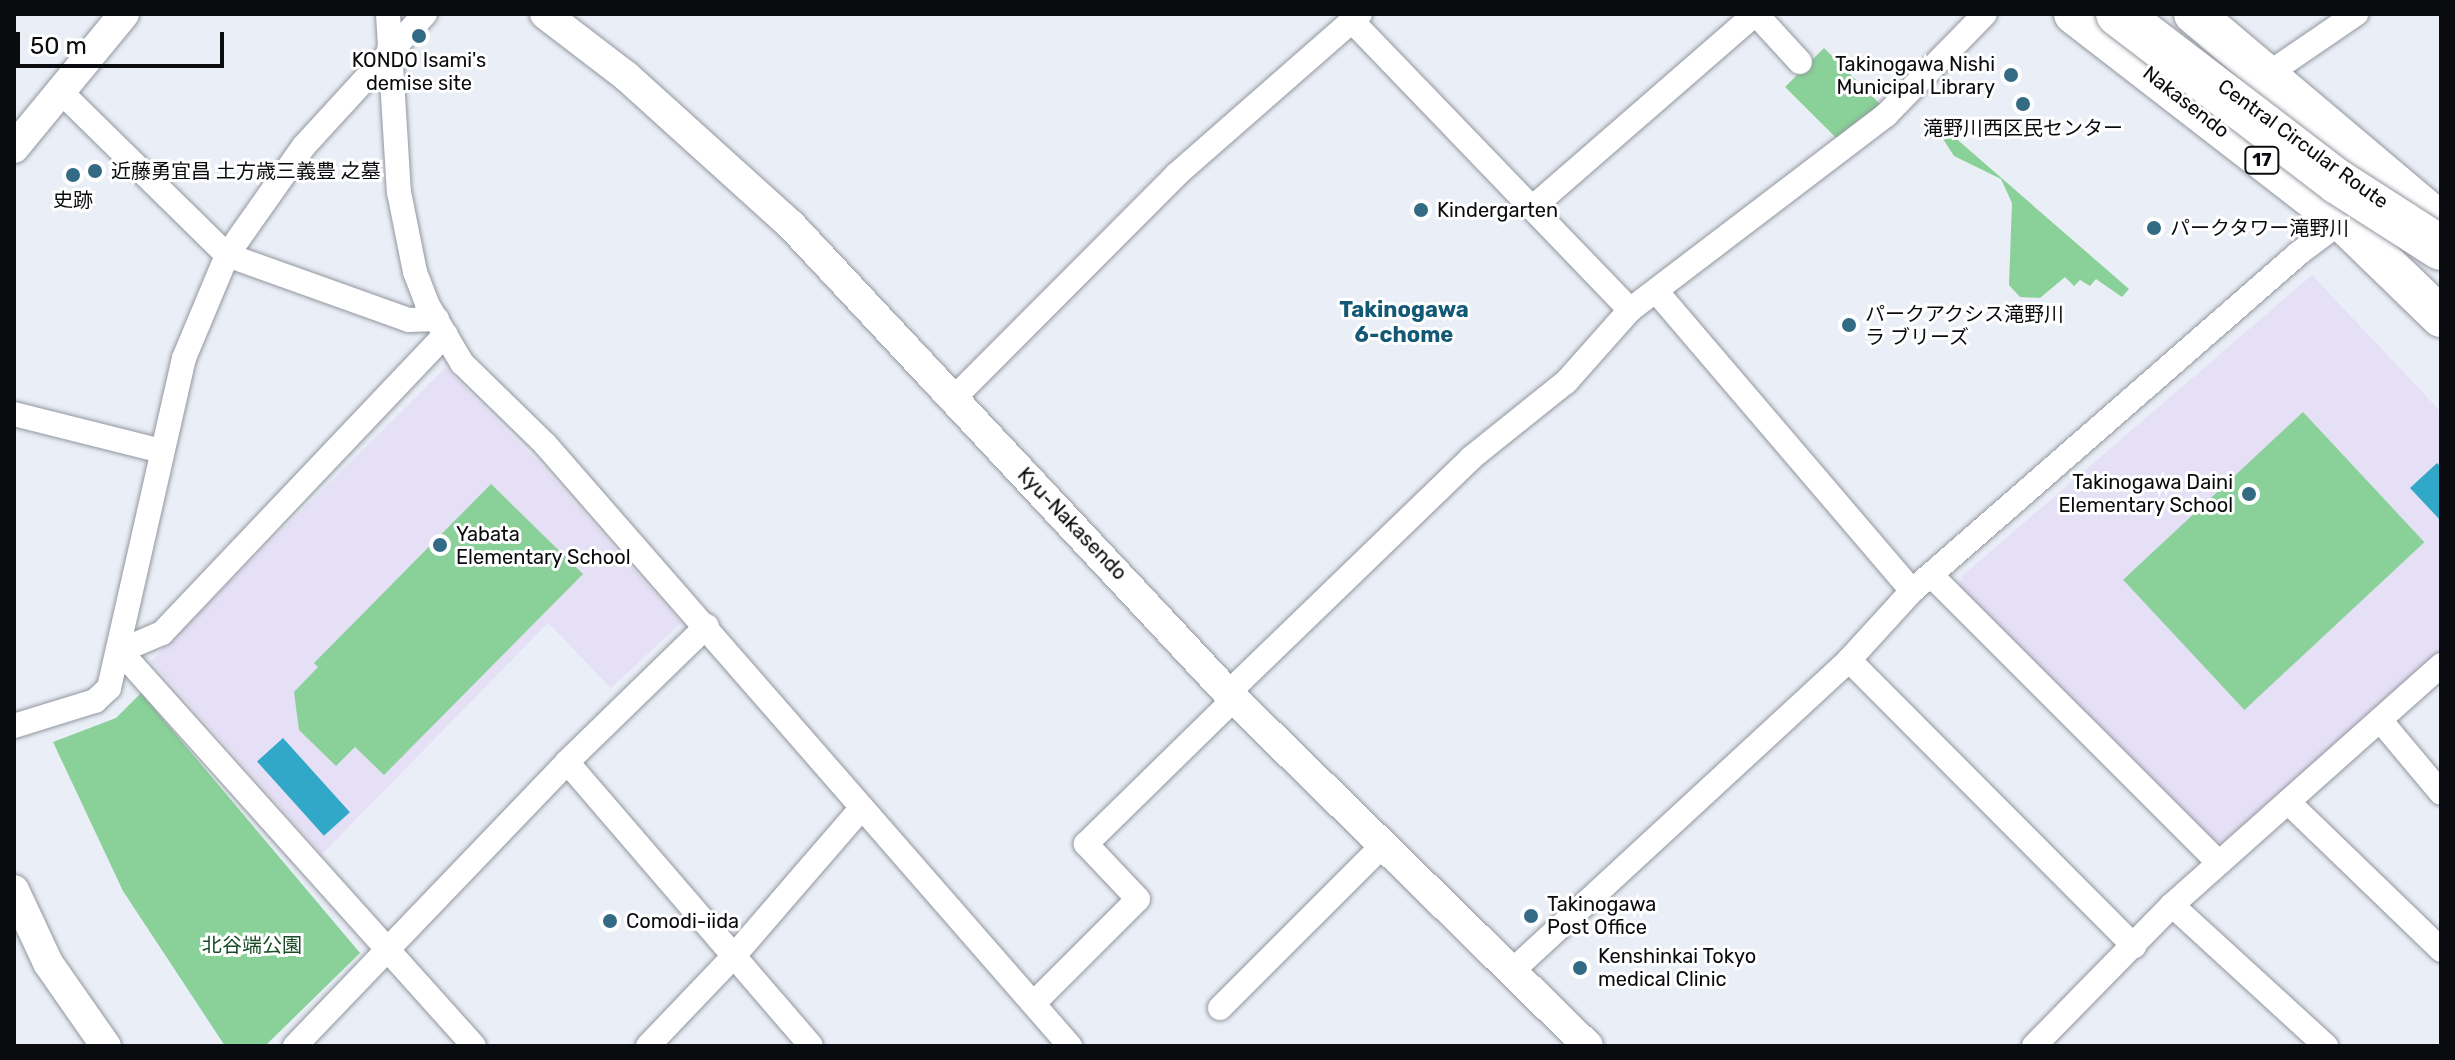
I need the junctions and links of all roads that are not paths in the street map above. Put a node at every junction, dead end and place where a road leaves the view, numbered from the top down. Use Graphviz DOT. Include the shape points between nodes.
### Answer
graph roads {
  1 [pos="124,14"];
  2 [pos="388,14"];
  3 [pos="425,14"];
  4 [pos="545,14"];
  5 [pos="1755,14"];
  6 [pos="1985,14"];
  7 [pos="2074,14"];
  8 [pos="2118,14"];
  9 [pos="2132,14"];
  10 [pos="2194,14"];
  11 [pos="2351,15"];
  12 [pos="1356,18"];
  13 [pos="393,50"];
  14 [pos="1800,62"];
  15 [pos="2268,74"];
  16 [pos="60,91"];
  17 [pos="14,148"];
  18 [pos="1532,208"];
  19 [pos="2342,221"];
  20 [pos="2441,223"];
  21 [pos="2441,238"];
  22 [pos="2441,248"];
  23 [pos="227,255"];
  24 [pos="1656,291"];
  25 [pos="1630,310"];
  26 [pos="2441,317"];
  27 [pos="441,326"];
  28 [pos="953,399"];
  29 [pos="14,414"];
  30 [pos="161,451"];
  31 [pos="1931,575"];
  32 [pos="1912,591"];
  33 [pos="707,626"];
  34 [pos="120,651"];
  35 [pos="1849,660"];
  36 [pos="2441,665"];
  37 [pos="1231,696"];
  38 [pos="2380,720"];
  39 [pos="14,726"];
  40 [pos="567,762"];
  41 [pos="2441,793"];
  42 [pos="2288,802"];
  43 [pos="860,810"];
  44 [pos="1383,845"];
  45 [pos="2219,863"];
  46 [pos="2172,905"];
  47 [pos="17,909"];
  48 [pos="2134,946"];
  49 [pos="2441,950"];
  50 [pos="389,951"];
  51 [pos="733,957"];
  52 [pos="1510,973"];
  53 [pos="1036,1001"];
  54 [pos="1220,1008"];
  55 [pos="106,1046"];
  56 [pos="295,1046"];
  57 [pos="474,1046"];
  58 [pos="648,1046"];
  59 [pos="811,1046"];
  60 [pos="1070,1046"];
  61 [pos="1588,1046"];
  62 [pos="2034,1046"];
  63 [pos="2326,1046"];
  1 -- 16 [label="street"];
  2 -- 13 [label="street"];
  3 -- 13 [label="street"];
  4 -- 28 [label="street, Kyu-Nakasendo" via="626,76 791,225"];
  5 -- 14 [label="street"];
  5 -- 18 [label="street"];
  6 -- 24 [label="street" via="1886,115"];
  7 -- 19 [label="highway, Nakasendo / 17"];
  8 -- 22 [label="highway, Central Circular Route, bridge" via="2338,182"];
  9 -- 21 [label="highway, Central Circular Route" via="2342,176"];
  10 -- 15 [label="highway"];
  11 -- 15 [label="street"];
  12 -- 18 [label="street"];
  12 -- 28 [label="street" via="1177,174"];
  13 -- 23 [label="street" via="304,146"];
  13 -- 27 [label="street" via="399,192 415,272"];
  15 -- 20 [label="highway"];
  16 -- 17 [label="street"];
  16 -- 23 [label="street"];
  18 -- 25 [label="street"];
  19 -- 26 [label="highway, Nakasendo / 17"];
  19 -- 31 [label="street"];
  23 -- 27 [label="street" via="409,320"];
  23 -- 30 [label="street" via="184,358"];
  24 -- 25 [label="street"];
  24 -- 32 [label="street"];
  25 -- 37 [label="street" via="1566,382 1471,458"];
  27 -- 33 [label="street" via="462,363 545,444"];
  27 -- 34 [label="street" via="162,633"];
  28 -- 37 [label="street, Kyu-Nakasendo"];
  29 -- 30 [label="street"];
  30 -- 34 [label="street"];
  31 -- 32 [label="street"];
  31 -- 45 [label="street"];
  32 -- 35 [label="street"];
  33 -- 40 [label="street"];
  33 -- 43 [label="street"];
  34 -- 39 [label="street" via="109,688 95,701"];
  34 -- 50 [label="street"];
  35 -- 48 [label="street"];
  35 -- 52 [label="street"];
  36 -- 38 [label="street"];
  37 -- 44 [label="street, Kyu-Nakasendo"];
  37 -- 53 [label="street" via="1086,844 1138,899"];
  38 -- 41 [label="street"];
  38 -- 42 [label="street"];
  40 -- 50 [label="street"];
  40 -- 51 [label="street"];
  42 -- 45 [label="street"];
  42 -- 49 [label="street"];
  43 -- 51 [label="street"];
  43 -- 53 [label="street"];
  44 -- 52 [label="street, Kyu-Nakasendo"];
  44 -- 54 [label="street"];
  45 -- 46 [label="street"];
  46 -- 48 [label="street"];
  46 -- 63 [label="street"];
  47 -- 55 [label="street"];
  48 -- 62 [label="street"];
  50 -- 56 [label="street"];
  50 -- 57 [label="street"];
  51 -- 58 [label="street"];
  51 -- 59 [label="street"];
  52 -- 61 [label="street, Kyu-Nakasendo"];
  53 -- 60 [label="street"];
}
